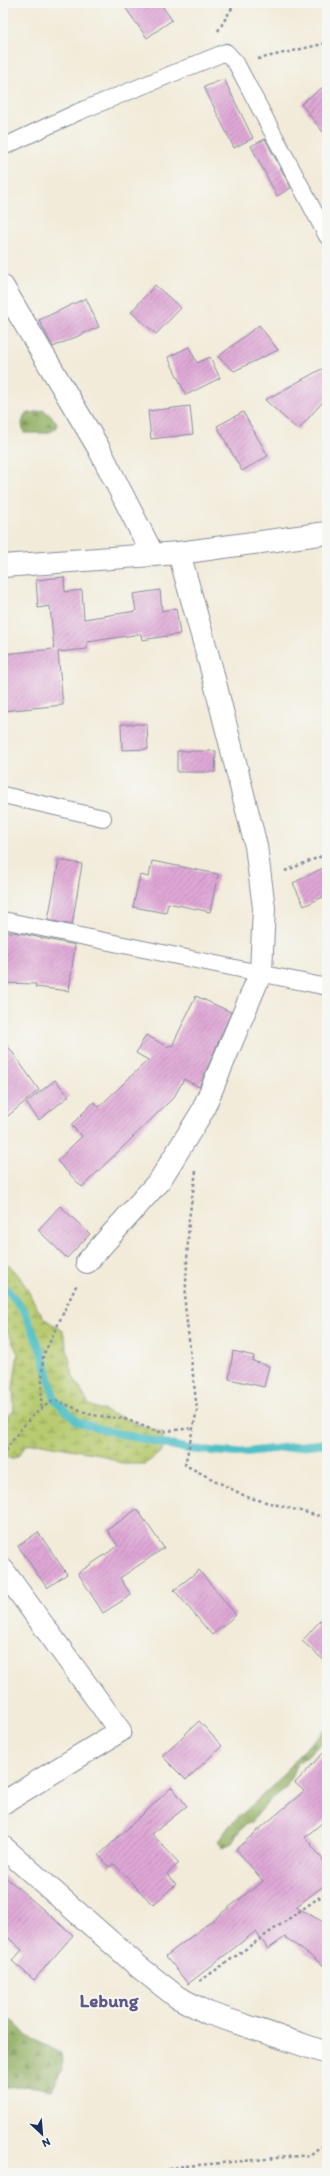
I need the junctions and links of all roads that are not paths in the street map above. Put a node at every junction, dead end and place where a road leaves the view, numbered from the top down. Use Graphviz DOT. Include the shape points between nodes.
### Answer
graph roads {
  1 [pos="3,147"];
  2 [pos="327,236"];
  3 [pos="3,287"];
  4 [pos="327,533"];
  5 [pos="180,553"];
  6 [pos="153,555"];
  7 [pos="3,566"];
  8 [pos="3,795"];
  9 [pos="103,818"];
  10 [pos="3,920"];
  11 [pos="262,972"];
  12 [pos="327,987"];
  13 [pos="87,1262"];
  14 [pos="3,1570"];
  15 [pos="3,1803"];
  16 [pos="3,1847"];
  17 [pos="327,2054"];
  1 -- 2 [label="lane" via="78,112 226,52 236,63"];
  3 -- 6 [label="street" via="98,447"];
  4 -- 5 [label="street"];
  5 -- 6 [label="street"];
  5 -- 11 [label="street" via="256,846 264,908"];
  6 -- 7 [label="street"];
  8 -- 9 [label="lane"];
  10 -- 11 [label="lane"];
  11 -- 12 [label="lane"];
  11 -- 13 [label="street" via="202,1112 160,1180"];
  14 -- 15 [label="street" via="120,1731"];
  16 -- 17 [label="street" via="176,1997 208,2012"];
}
